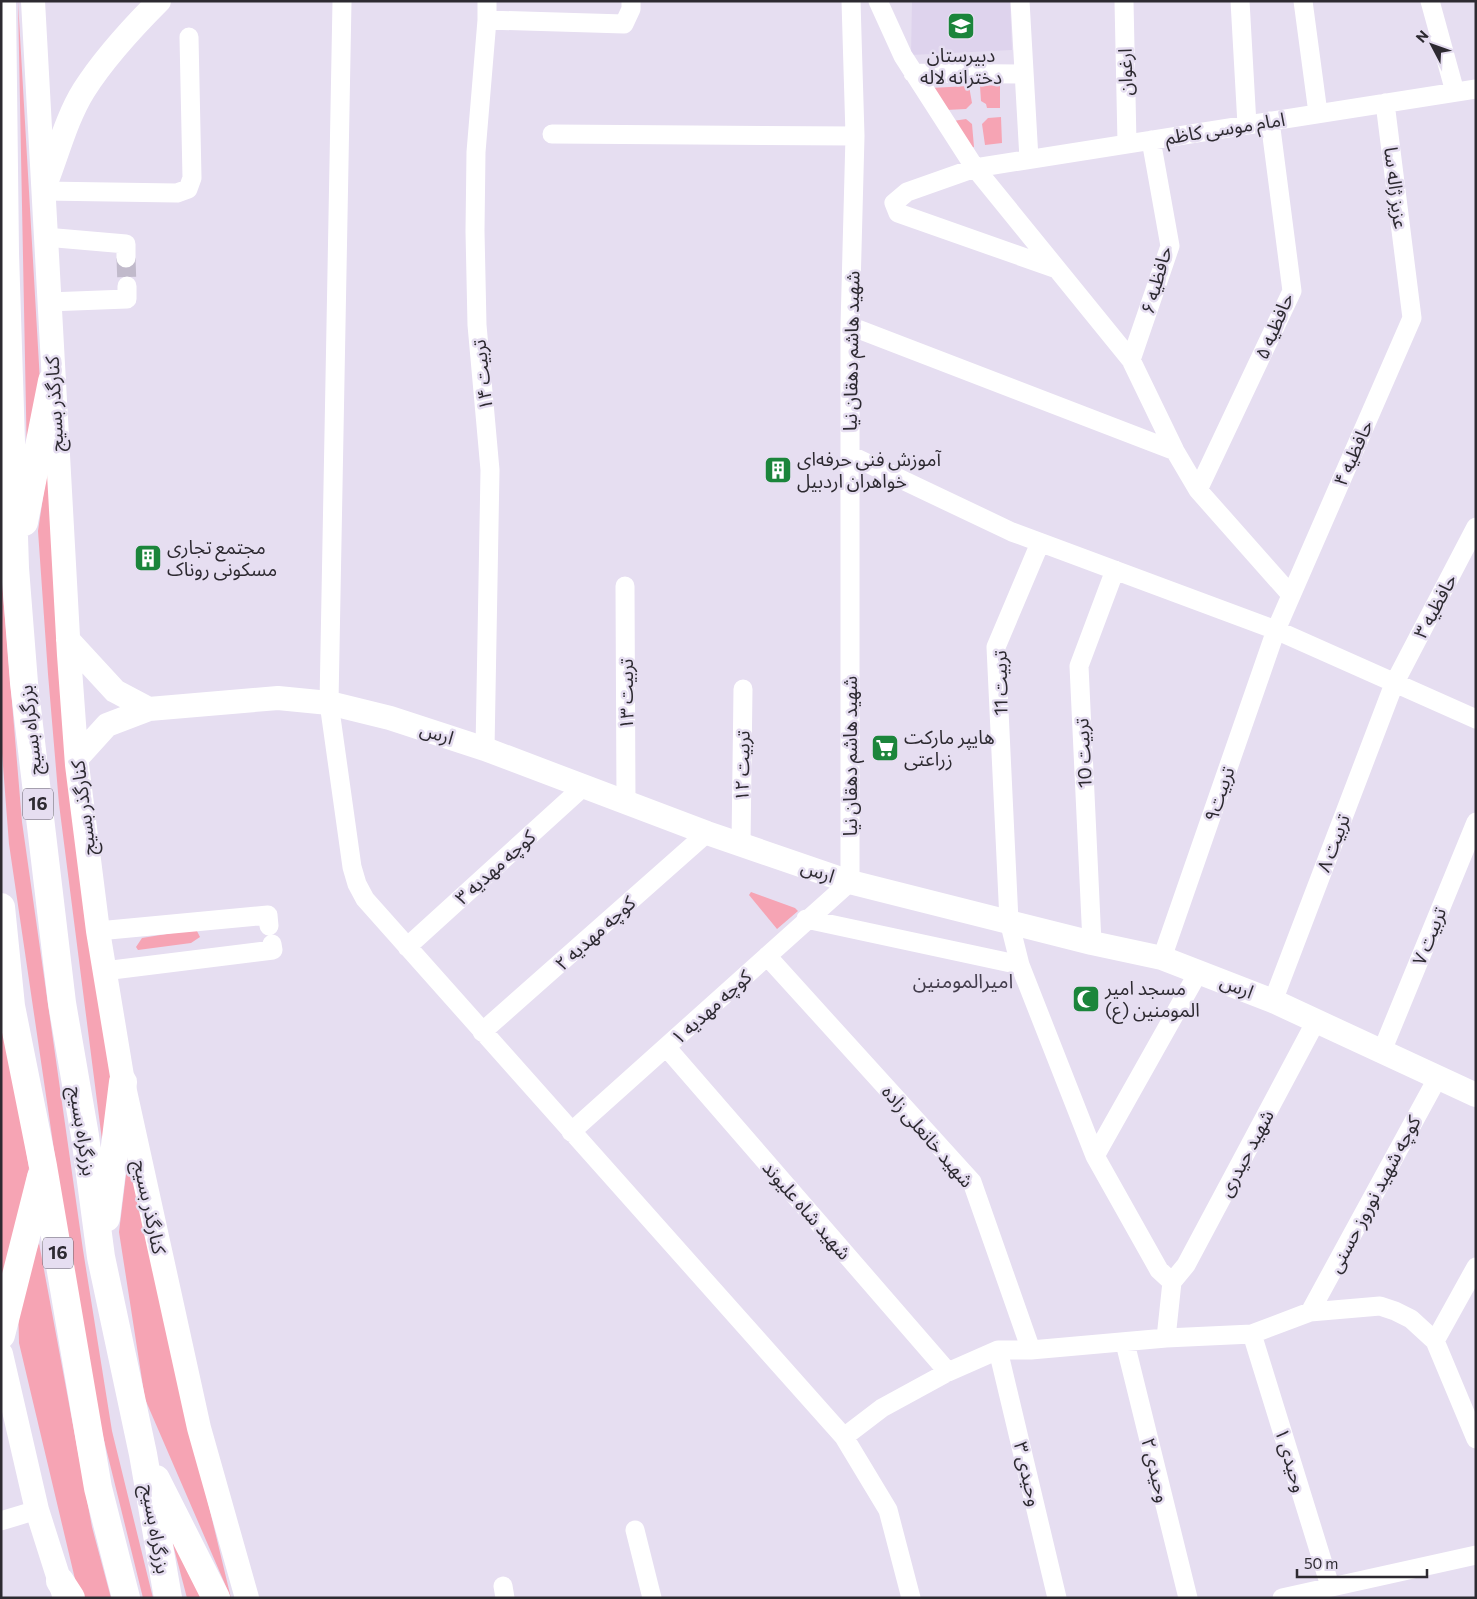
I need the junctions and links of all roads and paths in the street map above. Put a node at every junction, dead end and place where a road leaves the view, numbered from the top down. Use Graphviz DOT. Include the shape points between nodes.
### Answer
graph roads {
  1 [pos="2,1"];
  2 [pos="33,1"];
  3 [pos="159,1"];
  4 [pos="342,1"];
  5 [pos="631,1"];
  6 [pos="851,1"];
  7 [pos="878,1"];
  8 [pos="1020,1"];
  9 [pos="1124,1"];
  10 [pos="1240,1"];
  11 [pos="1304,1"];
  12 [pos="1430,1"];
  13 [pos="487,11"];
  14 [pos="189,37"];
  15 [pos="913,73"];
  16 [pos="1024,74"];
  17 [pos="1476,89"];
  18 [pos="1455,92"];
  19 [pos="1385,103"];
  20 [pos="1318,113"];
  21 [pos="1270,121"];
  22 [pos="1247,125"];
  23 [pos="552,134"];
  24 [pos="856,136"];
  25 [pos="1151,140"];
  26 [pos="1127,143"];
  27 [pos="1029,159"];
  28 [pos="975,168"];
  29 [pos="43,191"];
  30 [pos="45,237"];
  31 [pos="126,258"];
  32 [pos="1057,269"];
  33 [pos="1406,273"];
  34 [pos="127,286"];
  35 [pos="48,302"];
  36 [pos="850,326"];
  37 [pos="1131,360"];
  38 [pos="52,381"];
  39 [pos="1175,451"];
  40 [pos="850,455"];
  41 [pos="1198,490"];
  42 [pos="1476,527"];
  43 [pos="1040,543"];
  44 [pos="15,568"];
  45 [pos="1115,570"];
  46 [pos="625,586"];
  47 [pos="1290,595"];
  48 [pos="1276,630"];
  49 [pos="68,640"];
  50 [pos="1394,684"];
  51 [pos="743,688"];
  52 [pos="329,703"];
  53 [pos="149,709"];
  54 [pos="1476,718"];
  55 [pos="485,749"];
  56 [pos="77,758"];
  57 [pos="583,787"];
  58 [pos="626,803"];
  59 [pos="1476,822"];
  60 [pos="707,833"];
  61 [pos="741,844"];
  62 [pos="850,882"];
  63 [pos="1,907"];
  64 [pos="806,919"];
  65 [pos="1010,921"];
  66 [pos="269,926"];
  67 [pos="98,931"];
  68 [pos="1092,943"];
  69 [pos="272,944"];
  70 [pos="407,947"];
  71 [pos="4,948"];
  72 [pos="767,956"];
  73 [pos="1162,958"];
  74 [pos="1020,965"];
  75 [pos="104,971"];
  76 [pos="1199,971"];
  77 [pos="1273,1001"];
  78 [pos="1316,1021"];
  79 [pos="482,1032"];
  80 [pos="667,1048"];
  81 [pos="1382,1051"];
  82 [pos="1438,1076"];
  83 [pos="123,1082"];
  84 [pos="1476,1096"];
  85 [pos="571,1132"];
  86 [pos="1095,1156"];
  87 [pos="43,1166"];
  88 [pos="101,1257"];
  89 [pos="1476,1268"];
  90 [pos="1172,1282"];
  91 [pos="1310,1312"];
  92 [pos="1252,1334"];
  93 [pos="1,1335"];
  94 [pos="1166,1338"];
  95 [pos="1435,1341"];
  96 [pos="1124,1343"];
  97 [pos="998,1350"];
  98 [pos="1031,1350"];
  99 [pos="1,1354"];
  100 [pos="948,1372"];
  101 [pos="844,1437"];
  102 [pos="1476,1439"];
  103 [pos="143,1454"];
  104 [pos="37,1510"];
  105 [pos="1,1521"];
  106 [pos="635,1530"];
  107 [pos="1476,1555"];
  108 [pos="1330,1586"];
  109 [pos="65,1592"];
  110 [pos="126,1598"];
  111 [pos="168,1598"];
  112 [pos="216,1598"];
  113 [pos="246,1598"];
  114 [pos="652,1598"];
  115 [pos="911,1598"];
  116 [pos="1057,1598"];
  117 [pos="1188,1598"];
  118 [pos="1282,1598"];
  1 -- 44 [label="highway, بزرگراه بسیج / 16" via="5,253"];
  2 -- 29 [label="main road, کنارگذر بسیج"];
  3 -- 29 [label="main road" via="131,29 84,90"];
  4 -- 52 [label="street"];
  5 -- 13 [label="street" via="624,24"];
  6 -- 24 [label="street, شهید هاشم دهقان نیا"];
  7 -- 15 [label="street"];
  8 -- 16 [label="street"];
  9 -- 26 [label="street, ارغوان"];
  10 -- 22 [label="street"];
  11 -- 20 [label="street"];
  12 -- 18 [label="street"];
  13 -- 55 [label="street, تربیت ۱۴" via="476,152 474,266 490,470"];
  14 -- 29 [label="street" via="192,178 188,188 177,193"];
  15 -- 16 [label="street"];
  15 -- 28 [label="street"];
  16 -- 27 [label="street"];
  17 -- 18 [label="street, امام موسی کاظم"];
  18 -- 19 [label="street, امام موسی کاظم"];
  19 -- 20 [label="street, امام موسی کاظم"];
  19 -- 33 [label="street, عزیز ژاله سا"];
  20 -- 21 [label="street, امام موسی کاظم"];
  21 -- 22 [label="street, امام موسی کاظم"];
  21 -- 41 [label="street, حافظیه ۵" via="1292,291"];
  22 -- 25 [label="street, امام موسی کاظم"];
  23 -- 24 [label="street"];
  24 -- 36 [label="street, شهید هاشم دهقان نیا"];
  25 -- 26 [label="street, امام موسی کاظم"];
  25 -- 37 [label="street, حافظیه ۶" via="1170,246"];
  26 -- 27 [label="street, امام موسی کاظم"];
  27 -- 28 [label="street, امام موسی کاظم"];
  28 -- 32 [label="street"];
  28 -- 32 [label="street, امام موسی کاظم" via="907,192 894,203 898,213"];
  29 -- 30 [label="main road, کنارگذر بسیج"];
  30 -- 31 [label="street" via="126,244"];
  30 -- 35 [label="main road, کنارگذر بسیج"];
  32 -- 37 [label="street"];
  33 -- 47 [label="street, حافظیه ۴" via="1412,318"];
  34 -- 35 [label="street" via="127,299"];
  35 -- 38 [label="main road, کنارگذر بسیج"];
  36 -- 39 [label="street"];
  36 -- 40 [label="street, شهید هاشم دهقان نیا"];
  37 -- 39 [label="street"];
  38 -- 44 [label="highway"];
  38 -- 49 [label="main road, کنارگذر بسیج"];
  39 -- 41 [label="street"];
  40 -- 43 [label="street"];
  40 -- 62 [label="street, شهید هاشم دهقان نیا"];
  41 -- 47 [label="street"];
  42 -- 50 [label="street, حافظیه ۳"];
  43 -- 45 [label="street"];
  43 -- 65 [label="street, تربیت 11" via="996,647"];
  44 -- 88 [label="highway, بزرگراه بسیج / 16" via="24,683 50,910"];
  45 -- 48 [label="street"];
  45 -- 68 [label="street, تربیت 10" via="1079,666"];
  46 -- 58 [label="street, تربیت ۱۳"];
  47 -- 48 [label="street, حافظیه ۴"];
  48 -- 50 [label="street"];
  48 -- 73 [label="street, تربیت۹"];
  49 -- 53 [label="main road" via="115,691"];
  49 -- 56 [label="main road, کنارگذر بسیج"];
  50 -- 54 [label="street"];
  50 -- 77 [label="street, تربیت ۸"];
  51 -- 61 [label="street, تربیت ۱۲"];
  52 -- 53 [label="main road, ارس" via="278,698"];
  52 -- 55 [label="main road, ارس" via="390,718"];
  52 -- 70 [label="street" via="357,884 365,899"];
  53 -- 56 [label="main road, ارس" via="107,725"];
  55 -- 57 [label="main road, ارس"];
  56 -- 67 [label="main road, کنارگذر بسیج"];
  57 -- 58 [label="main road, ارس"];
  57 -- 70 [label="street, کوچه مهدیه ۳"];
  58 -- 60 [label="main road, ارس"];
  59 -- 81 [label="street, تربیت ۷"];
  60 -- 61 [label="main road, ارس"];
  60 -- 79 [label="street, کوچه مهدیه ۲"];
  61 -- 62 [label="main road, ارس"];
  62 -- 64 [label="street, کوچه مهدیه ۱"];
  62 -- 65 [label="main road, ارس"];
  63 -- 71 [label="highway, 16"];
  64 -- 72 [label="street, کوچه مهدیه ۱"];
  64 -- 74 [label="street"];
  65 -- 68 [label="main road, ارس"];
  65 -- 74 [label="street, تربیت 11"];
  66 -- 67 [label="street" via="268,915"];
  67 -- 75 [label="main road, کنارگذر بسیج"];
  68 -- 73 [label="main road, ارس"];
  69 -- 75 [label="street" via="273,950"];
  70 -- 79 [label="street"];
  71 -- 87 [label="highway, 16" via="11,1006"];
  72 -- 80 [label="street, کوچه مهدیه ۱"];
  72 -- 98 [label="street, شهید خانعلی زاده" via="972,1182"];
  73 -- 76 [label="main road, ارس"];
  74 -- 86 [label="street, تربیت 11"];
  75 -- 83 [label="main road, کنارگذر بسیج"];
  76 -- 77 [label="main road, ارس"];
  76 -- 86 [label="street"];
  77 -- 78 [label="main road, ارس"];
  78 -- 81 [label="main road, ارس"];
  78 -- 90 [label="street, شهید حیدری" via="1186,1265"];
  79 -- 85 [label="street"];
  80 -- 85 [label="street, کوچه مهدیه ۱"];
  80 -- 100 [label="street, شهید شاه علیوند"];
  81 -- 82 [label="main road, ارس"];
  82 -- 84 [label="main road, ارس"];
  82 -- 91 [label="street, کوچه شهید نوروز حسنی"];
  83 -- 88 [label="highway"];
  83 -- 113 [label="main road, کنارگذر بسیج" via="199,1428"];
  85 -- 101 [label="street"];
  86 -- 90 [label="street, تربیت 11" via="1159,1270"];
  87 -- 93 [label="highway"];
  87 -- 110 [label="highway, 16" via="98,1488"];
  88 -- 103 [label="highway, بزرگراه بسیج / 16"];
  89 -- 95 [label="street"];
  90 -- 94 [label="street"];
  91 -- 92 [label="street"];
  91 -- 95 [label="street" via="1380,1306 1411,1319"];
  92 -- 94 [label="street"];
  92 -- 108 [label="street, وحیدی ۱"];
  94 -- 96 [label="street"];
  95 -- 102 [label="street"];
  96 -- 98 [label="street"];
  96 -- 117 [label="street, وحیدی ۲"];
  97 -- 98 [label="street"];
  97 -- 100 [label="street"];
  97 -- 116 [label="street, وحیدی ۳"];
  99 -- 104 [label="main road"];
  100 -- 101 [label="street" via="882,1408"];
  101 -- 115 [label="street" via="888,1510"];
  103 -- 111 [label="highway, بزرگراه بسیج / 16"];
  103 -- 112 [label="highway"];
  104 -- 105 [label="street"];
  104 -- 109 [label="main road"];
  106 -- 114 [label="street"];
  107 -- 108 [label="street"];
  108 -- 118 [label="street"];
}
